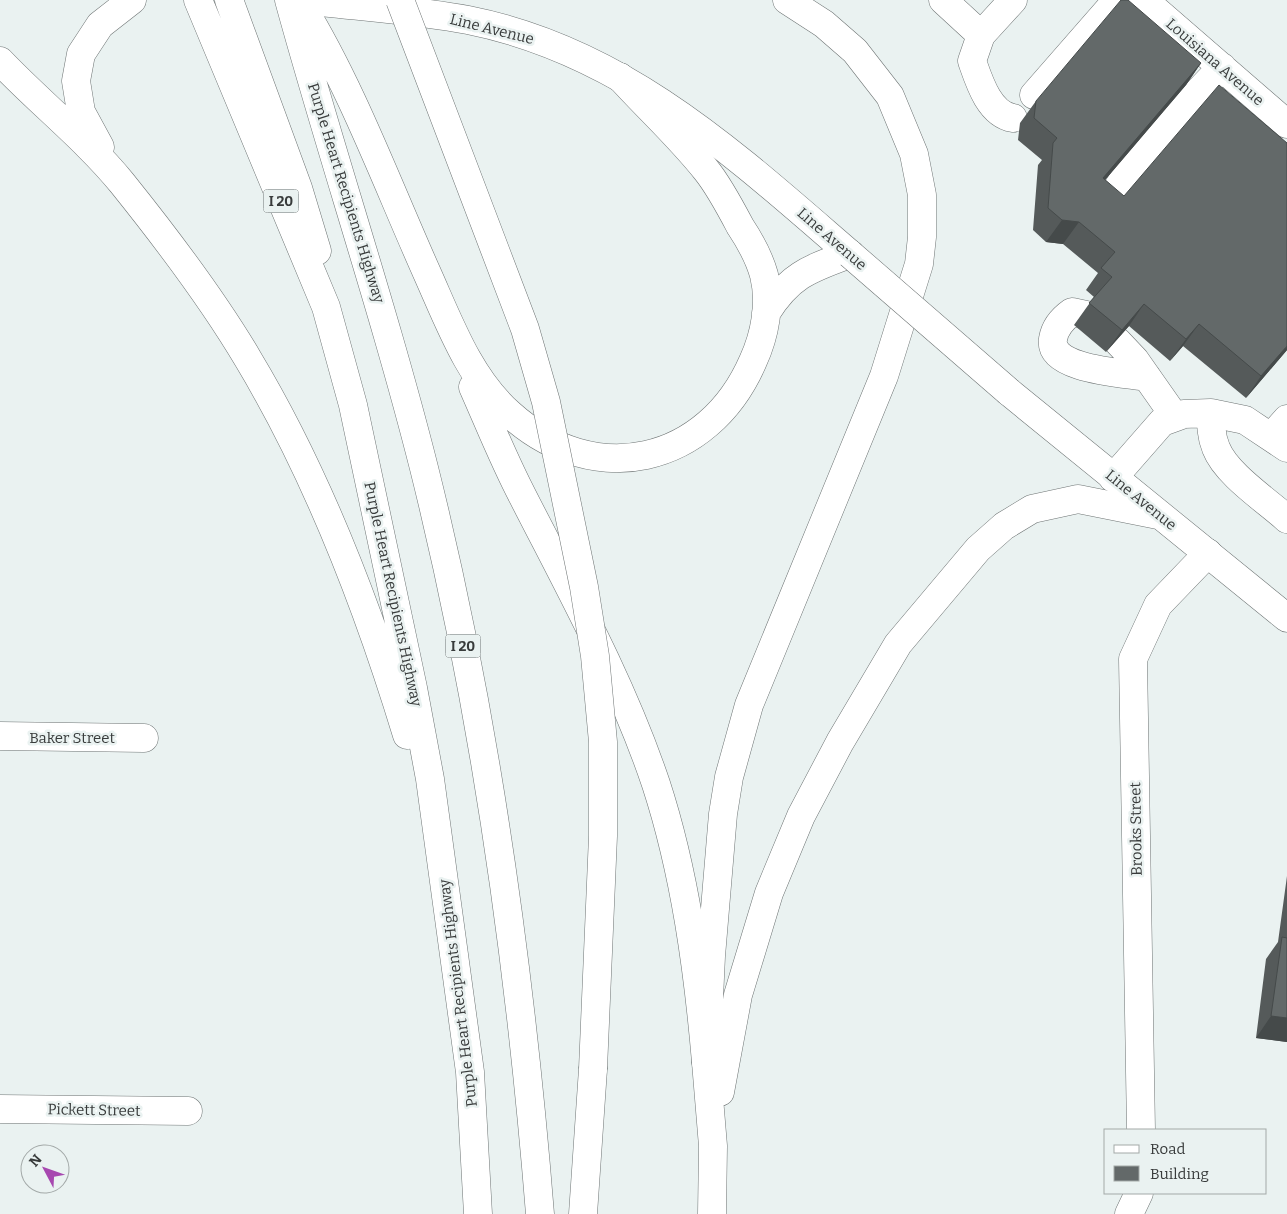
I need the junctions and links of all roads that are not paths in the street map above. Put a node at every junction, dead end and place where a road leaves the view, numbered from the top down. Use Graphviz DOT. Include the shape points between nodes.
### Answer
graph roads {
  1 [pos="132,0"];
  2 [pos="198,0"];
  3 [pos="229,0"];
  4 [pos="289,0"];
  5 [pos="298,0"];
  6 [pos="306,0"];
  7 [pos="400,0"];
  8 [pos="787,0"];
  9 [pos="943,0"];
  10 [pos="1013,0"];
  11 [pos="1117,0"];
  12 [pos="1144,0"];
  13 [pos="981,35"];
  14 [pos="0,61"];
  15 [pos="1222,67"];
  16 [pos="620,77"];
  17 [pos="1034,95"];
  18 [pos="1259,100"];
  19 [pos="1013,118"];
  20 [pos="1242,120"];
  21 [pos="1287,124"];
  22 [pos="123,184"];
  23 [pos="1120,210"];
  24 [pos="850,254"];
  25 [pos="326,307"];
  26 [pos="766,314"];
  27 [pos="1086,315"];
  28 [pos="458,342"];
  29 [pos="1118,342"];
  30 [pos="1147,377"];
  31 [pos="1211,413"];
  32 [pos="1175,417"];
  33 [pos="1282,434"];
  34 [pos="1113,478"];
  35 [pos="1158,515"];
  36 [pos="1287,519"];
  37 [pos="1208,554"];
  38 [pos="1287,618"];
  39 [pos="0,736"];
  40 [pos="144,738"];
  41 [pos="439,842"];
  42 [pos="706,1062"];
  43 [pos="0,1109"];
  44 [pos="188,1111"];
  45 [pos="1140,1129"];
  46 [pos="713,1146"];
  47 [pos="1139,1194"];
  48 [pos="478,1214"];
  49 [pos="540,1214"];
  50 [pos="583,1214"];
  51 [pos="712,1214"];
  52 [pos="1129,1214"];
  1 -- 22 [label="main road" via="100,25 81,54 76,81 81,112"];
  2 -- 25 [label="main road, Purple Heart Recipients Highway / I 20"];
  3 -- 25 [label="main road" via="309,220 318,252"];
  4 -- 49 [label="main road, Purple Heart Recipients Highway / I 20" via="314,92 382,307 425,470 457,620 495,825"];
  5 -- 28 [label="main road" via="348,95"];
  6 -- 16 [label="main road, Line Avenue" via="467,20 547,43"];
  7 -- 50 [label="main road, bridge" via="524,330 546,402 595,656 603,742 603,836"];
  8 -- 42 [label="main road" via="824,24 855,52 890,96 914,154 922,195 922,237 919,264 884,376 748,705 738,741 723,814"];
  9 -- 13 [label="main road"];
  10 -- 13 [label="main road"];
  11 -- 17 [label="main road"];
  12 -- 15 [label="main road, Louisiana Avenue"];
  13 -- 19 [label="main road" via="972,61 983,92 996,108"];
  14 -- 22 [label="main road"];
  15 -- 18 [label="main road, Louisiana Avenue"];
  15 -- 23 [label="main road" via="1180,111 1122,181 1116,192"];
  16 -- 24 [label="main road, Line Avenue" via="696,125"];
  16 -- 26 [label="main road" via="706,170 735,216 754,249 764,277"];
  18 -- 20 [label="main road"];
  18 -- 21 [label="main road, Louisiana Avenue"];
  22 -- 41 [label="main road" via="248,358 301,457 368,620 398,705"];
  24 -- 26 [label="main road" via="798,276 778,294"];
  24 -- 34 [label="main road, Line Avenue, bridge"];
  25 -- 41 [label="main road, Purple Heart Recipients Highway / I 20" via="374,499 413,688"];
  26 -- 28 [label="main road" via="761,344 748,374 720,412 696,434 675,446 637,458 575,453 541,436 511,416 496,401"];
  27 -- 30 [label="main road" via="1072,312 1063,318 1054,331 1054,351 1082,366"];
  28 -- 42 [label="main road" via="472,385 522,495 606,661 656,784 673,845 688,921"];
  29 -- 30 [label="main road"];
  30 -- 32 [label="main road"];
  31 -- 32 [label="main road"];
  31 -- 33 [label="main road" via="1245,420"];
  31 -- 36 [label="main road" via="1211,433 1227,466"];
  32 -- 34 [label="main road" via="1162,422"];
  34 -- 35 [label="main road, Line Avenue"];
  35 -- 37 [label="main road, Line Avenue"];
  35 -- 46 [label="main road" via="1078,499 1032,509 1004,526 978,550 898,644 801,816 769,893 738,996"];
  37 -- 38 [label="main road, Line Avenue"];
  37 -- 45 [label="main road, Brooks Street" via="1158,604 1133,659"];
  39 -- 40 [label="main road, Baker Street"];
  41 -- 48 [label="main road, Purple Heart Recipients Highway / I 20" via="470,1072"];
  42 -- 46 [label="main road"];
  43 -- 44 [label="main road, Pickett Street"];
  46 -- 51 [label="main road"];
  47 -- 52 [label="main road"];
}
